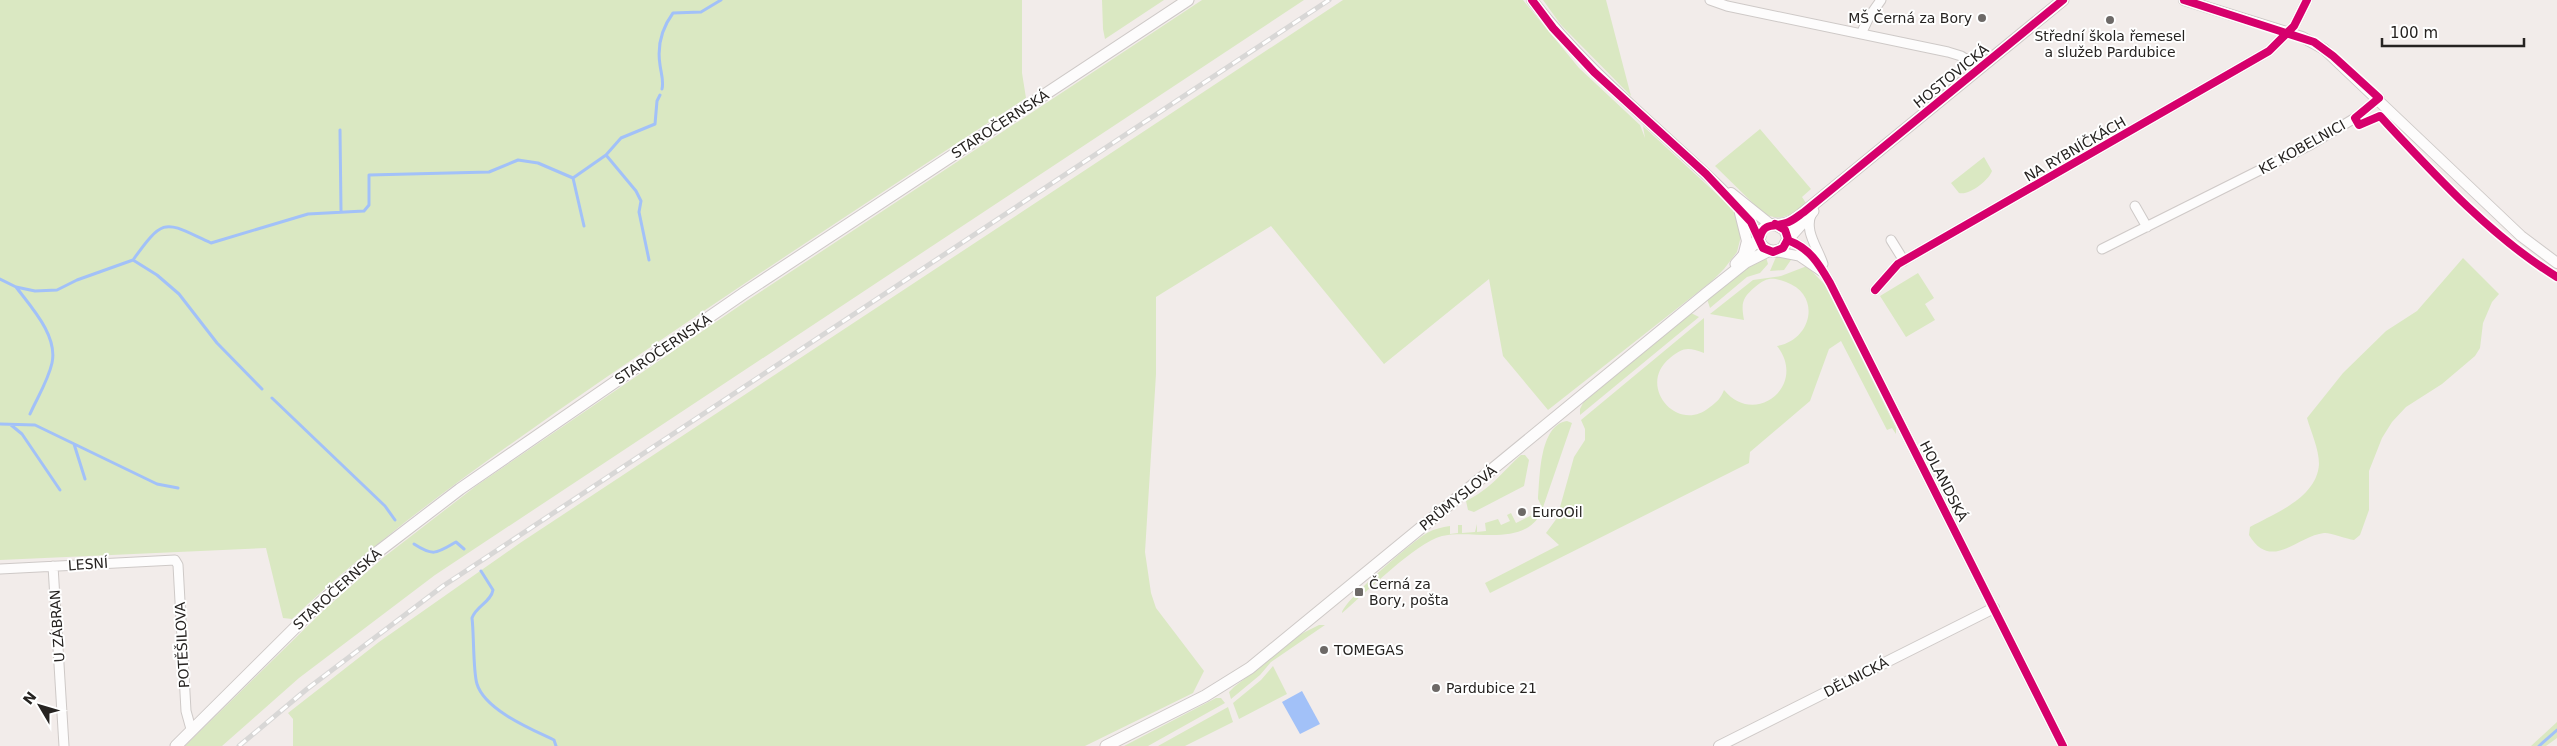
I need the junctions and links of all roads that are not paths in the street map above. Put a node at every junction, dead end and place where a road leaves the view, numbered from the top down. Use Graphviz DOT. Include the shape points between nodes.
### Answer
graph roads {
  1 [pos="1188,0"];
  2 [pos="1532,0"];
  3 [pos="1710,0"];
  4 [pos="1881,0"];
  5 [pos="2063,0"];
  6 [pos="2184,0"];
  7 [pos="2307,0"];
  8 [pos="2289,32"];
  9 [pos="1861,34"];
  10 [pos="1980,68"];
  11 [pos="2379,98"];
  12 [pos="1854,172"];
  13 [pos="1706,174"];
  14 [pos="1734,204"];
  15 [pos="2135,206"];
  16 [pos="1813,211"];
  17 [pos="1773,225"];
  18 [pos="2147,227"];
  19 [pos="1760,237"];
  20 [pos="1788,240"];
  21 [pos="1891,240"];
  22 [pos="2102,249"];
  23 [pos="1773,251"];
  24 [pos="1742,257"];
  25 [pos="1904,261"];
  26 [pos="2557,263"];
  27 [pos="1830,283"];
  28 [pos="1875,290"];
  29 [pos="1707,292"];
  30 [pos="175,560"];
  31 [pos="53,566"];
  32 [pos="0,569"];
  33 [pos="1994,608"];
  34 [pos="191,729"];
  35 [pos="64,746"];
  36 [pos="176,746"];
  37 [pos="1107,746"];
  38 [pos="1719,746"];
  39 [pos="2063,746"];
  1 -- 34 [label="main road, STAROČERNSKÁ" via="744,293 460,489 379,551"];
  2 -- 13 [label="street" via="1578,55"];
  3 -- 9 [label="street"];
  4 -- 9 [label="street"];
  5 -- 10 [label="main road, HOSTOVICKÁ"];
  6 -- 8 [label="street"];
  7 -- 8 [label="street, NA RYBNÍČKÁCH"];
  8 -- 11 [label="street" via="2324,49"];
  8 -- 25 [label="street, NA RYBNÍČKÁCH" via="2262,55"];
  9 -- 10 [label="street" via="1948,52"];
  10 -- 12 [label="main road, HOSTOVICKÁ"];
  11 -- 18 [label="street, KE KOBELNICI" via="2356,118 2310,145"];
  11 -- 26 [label="street" via="2521,236"];
  12 -- 16 [label="main road, HOSTOVICKÁ"];
  12 -- 17 [label="main road, HOSTOVICKÁ" via="1792,221"];
  13 -- 14 [label="street"];
  13 -- 17 [label="street"];
  14 -- 19 [label="street"];
  14 -- 24 [label="street" via="1745,229 1747,245"];
  15 -- 18 [label="street"];
  16 -- 20 [label="main road, HOSTOVICKÁ"];
  16 -- 27 [label="street, HOLANDSKÁ" via="1809,220 1810,230"];
  17 -- 19 [label="main road, HOSTOVICKÁ" via="1765,228"];
  17 -- 20 [label="main road" via="1783,228"];
  18 -- 22 [label="street, KE KOBELNICI"];
  19 -- 23 [label="main road" via="1762,245"];
  19 -- 24 [label="main road, PRŮMYSLOVÁ"];
  20 -- 23 [label="main road, HOSTOVICKÁ" via="1783,248"];
  20 -- 27 [label="street, HOLANDSKÁ" via="1815,258"];
  21 -- 25 [label="street"];
  23 -- 27 [label="street, HOLANDSKÁ" via="1804,258"];
  23 -- 29 [label="main road, PRŮMYSLOVÁ" via="1746,262"];
  24 -- 29 [label="main road, PRŮMYSLOVÁ"];
  25 -- 28 [label="street, NA RYBNÍČKÁCH" via="1895,266"];
  27 -- 33 [label="street, HOLANDSKÁ"];
  29 -- 37 [label="main road, PRŮMYSLOVÁ" via="1238,676"];
  30 -- 31 [label="street, LESNÍ"];
  30 -- 34 [label="street, POTĚŠILOVA" via="178,565 186,711"];
  31 -- 32 [label="street, LESNÍ"];
  31 -- 35 [label="street, U ZÁBRAN"];
  33 -- 38 [label="street, DĚLNICKÁ"];
  33 -- 39 [label="street, HOLANDSKÁ"];
  34 -- 36 [label="main road, STAROČERNSKÁ"];
}
